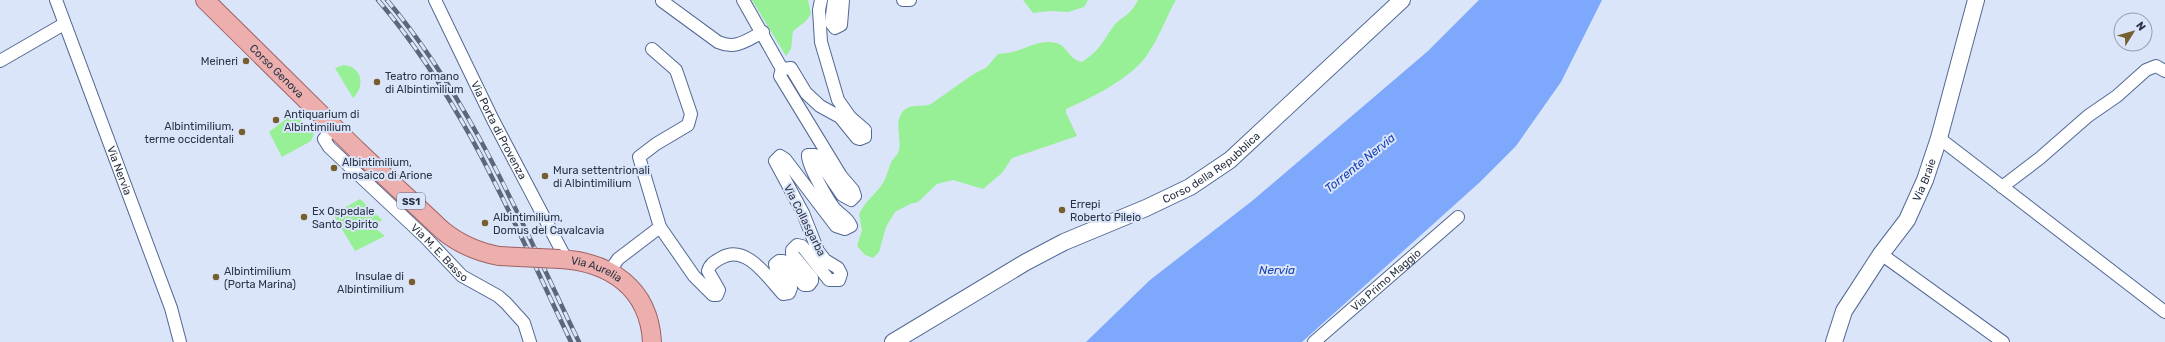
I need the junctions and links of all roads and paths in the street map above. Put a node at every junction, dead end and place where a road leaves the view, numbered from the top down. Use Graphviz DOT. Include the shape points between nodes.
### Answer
graph roads {
  1 [pos="56,0"];
  2 [pos="205,0"];
  3 [pos="435,0"];
  4 [pos="743,0"];
  5 [pos="821,0"];
  6 [pos="834,0"];
  7 [pos="844,0"];
  8 [pos="903,0"];
  9 [pos="910,0"];
  10 [pos="1402,0"];
  11 [pos="1976,0"];
  12 [pos="662,1"];
  13 [pos="64,24"];
  14 [pos="763,32"];
  15 [pos="652,49"];
  16 [pos="0,61"];
  17 [pos="782,69"];
  18 [pos="2165,71"];
  19 [pos="334,127"];
  20 [pos="1939,138"];
  21 [pos="2002,187"];
  22 [pos="1458,217"];
  23 [pos="660,227"];
  24 [pos="1881,254"];
  25 [pos="499,256"];
  26 [pos="563,259"];
  27 [pos="610,271"];
  28 [pos="2165,312"];
  29 [pos="180,342"];
  30 [pos="530,342"];
  31 [pos="652,342"];
  32 [pos="893,342"];
  33 [pos="1314,342"];
  34 [pos="1834,342"];
  35 [pos="2003,342"];
  1 -- 13 [label="street, Via Nervia"];
  2 -- 19 [label="main road, Corso Genova / SS1"];
  3 -- 26 [label="street, Via Porta di Provenza"];
  4 -- 14 [label="street, Via Collasgarba"];
  5 -- 17 [label="street" via="821,42 838,100 850,117 865,130 865,137 857,138 840,117 820,106 806,93 793,70 786,67"];
  6 -- 7 [label="street" via="831,23 835,28 841,25"];
  8 -- 9 [label="street"];
  10 -- 32 [label="main road, Corso della Repubblica" via="1230,160 1190,187 1064,242"];
  11 -- 20 [label="main road, Via Braie"];
  12 -- 14 [label="street" via="718,42 728,46 738,45"];
  13 -- 16 [label="street"];
  13 -- 29 [label="street, Via Nervia" via="169,302"];
  14 -- 17 [label="street, Via Collasgarba"];
  15 -- 23 [label="street, Via Collasgarba" via="676,70 691,114 688,125 639,157"];
  17 -- 23 [label="street, Via Collasgarba" via="780,78 855,196 851,200 842,195 815,155 808,155 807,159 822,188 836,210 848,219 851,226 845,229 836,226 785,159 780,156 776,159 776,164 804,213 818,251 825,260 838,268 838,280 829,280 802,246 797,245 792,254 812,278 809,285 804,285 783,261 779,261 775,264 776,269 791,288 789,293 783,294 754,262 736,254 727,254 710,265 708,271 719,290 717,295 713,295 694,276"];
  18 -- 21 [label="street" via="2156,66 2146,70"];
  19 -- 25 [label="main road, Corso Genova / SS1" via="453,239 475,251"];
  19 -- 30 [label="street, Via M. E. Basso" via="324,139 329,147 426,238 462,276 506,303 524,323"];
  20 -- 21 [label="street"];
  20 -- 24 [label="main road, Via Braie" via="1925,180 1907,220"];
  21 -- 28 [label="street"];
  22 -- 33 [label="street, Via Primo Maggio"];
  23 -- 27 [label="street" via="618,260"];
  24 -- 34 [label="main road, Via Braie" via="1844,311"];
  24 -- 35 [label="street"];
  25 -- 26 [label="main road, Via Aurelia / SS1, bridge"];
  26 -- 27 [label="main road, Via Aurelia / SS1" via="592,263"];
  27 -- 31 [label="main road, Via Aurelia / SS1" via="641,301 647,315"];
}
